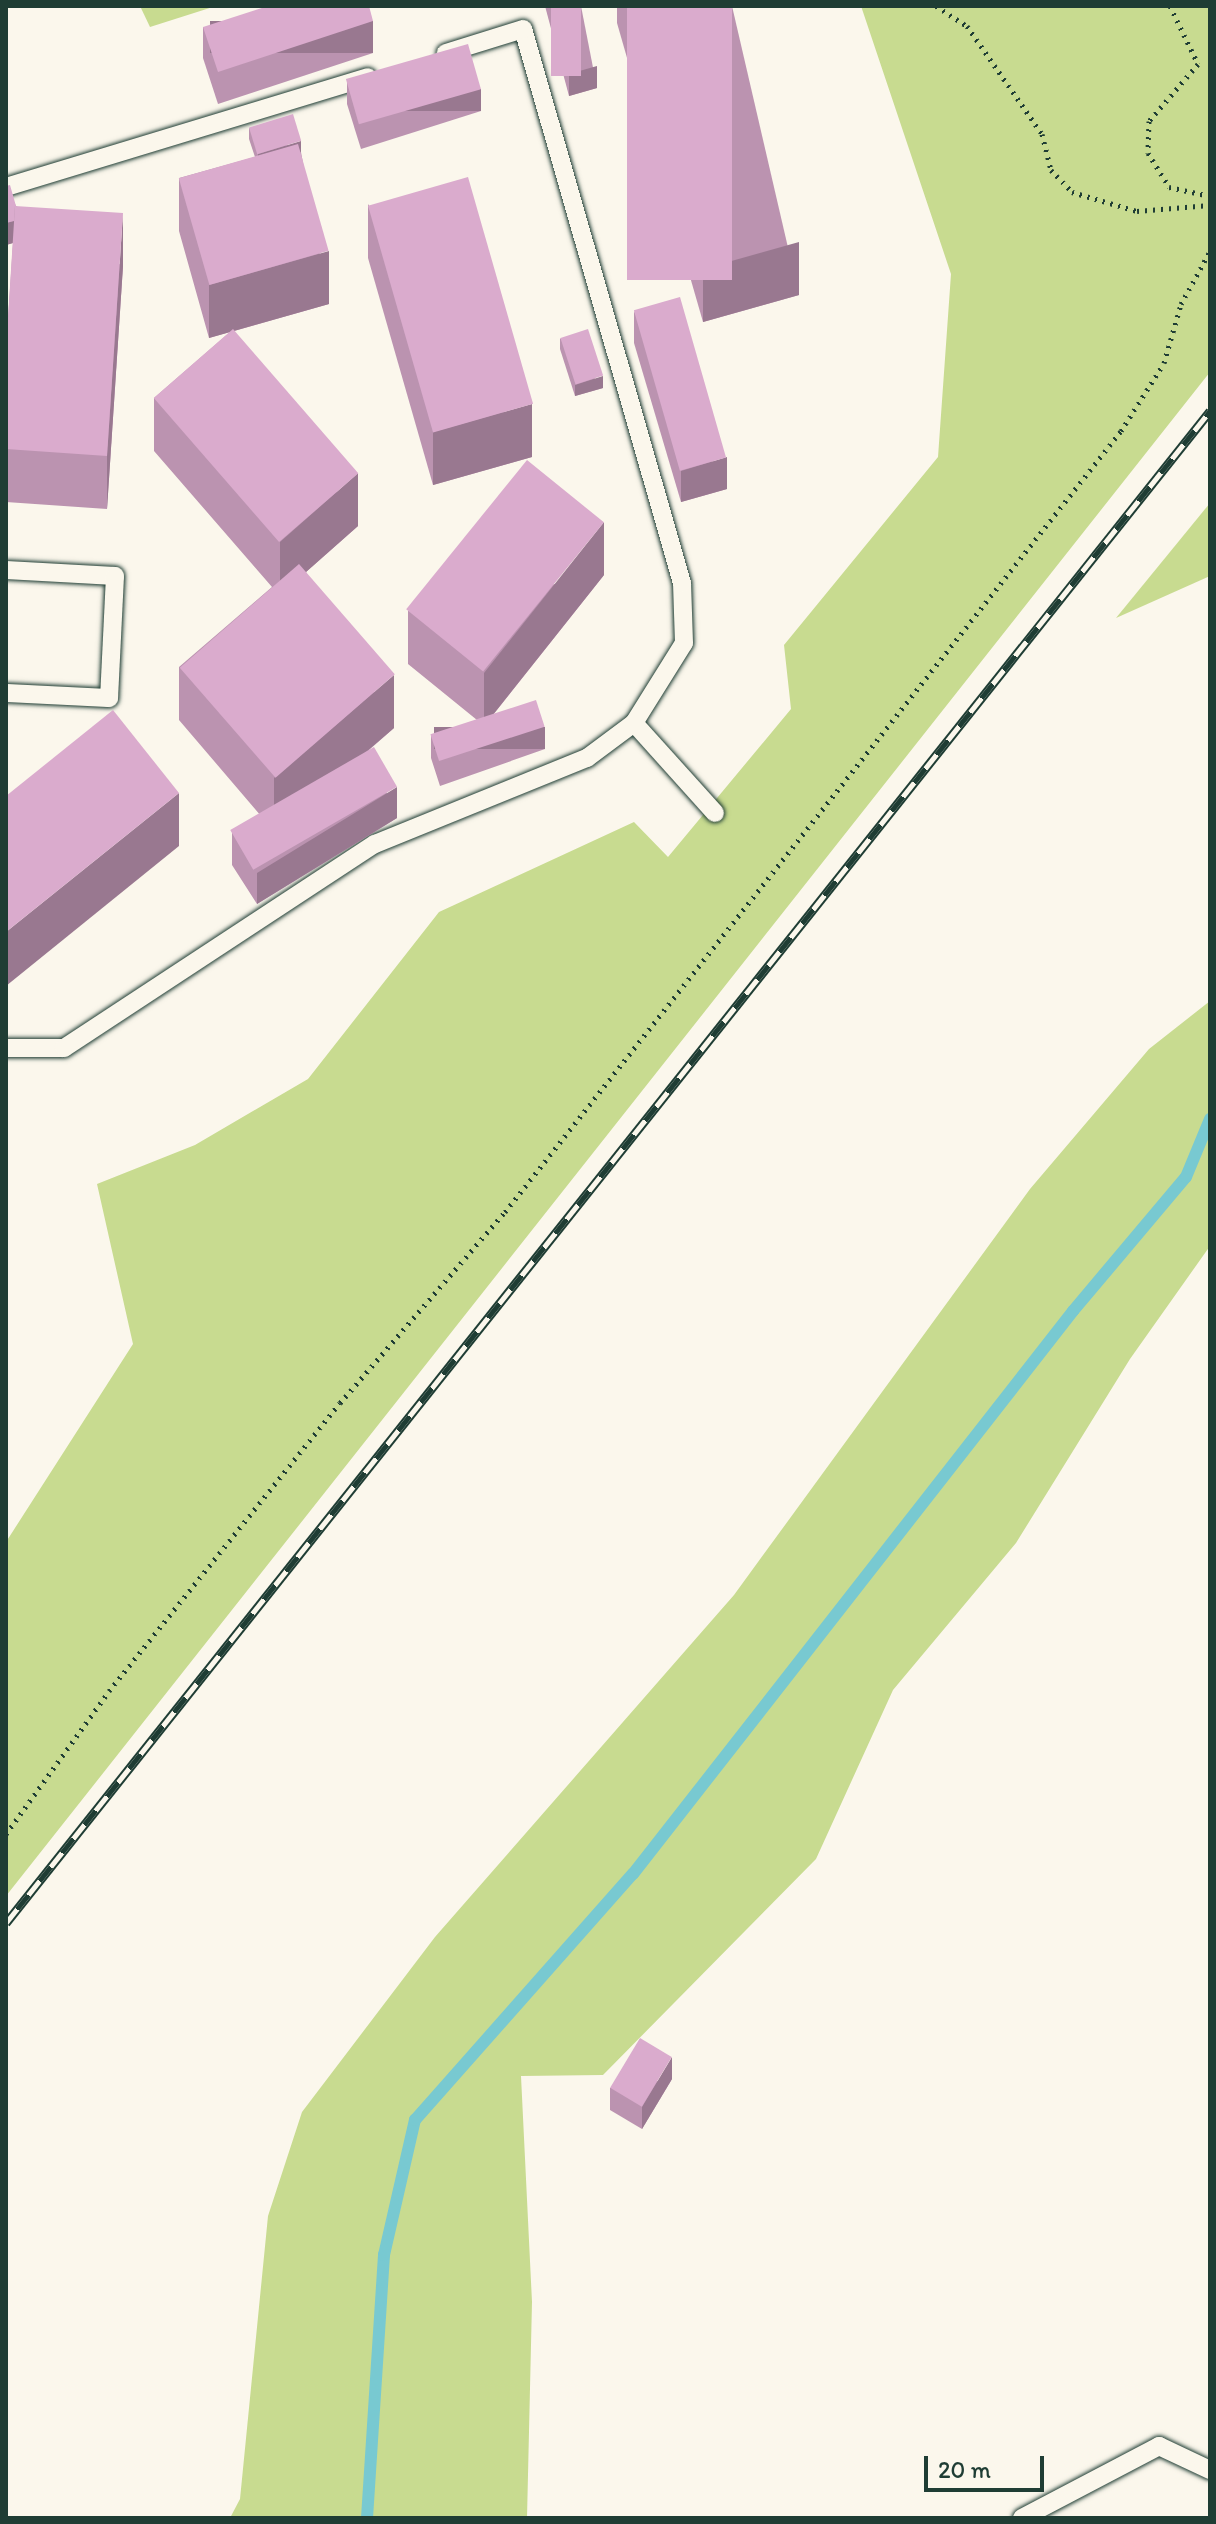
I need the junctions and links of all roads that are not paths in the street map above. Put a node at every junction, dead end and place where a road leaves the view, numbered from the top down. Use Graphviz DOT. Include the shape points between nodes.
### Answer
graph roads {
  1 [pos="432,57"];
  2 [pos="386,71"];
  3 [pos="6,187"];
  4 [pos="6,570"];
  5 [pos="6,693"];
  6 [pos="634,723"];
  7 [pos="715,813"];
  8 [pos="6,1048"];
  9 [pos="1210,2470"];
  10 [pos="1022,2518"];
  1 -- 6 [label="lane" via="523,29 682,583 684,643"];
  2 -- 3 [label="lane"];
  4 -- 5 [label="lane" via="115,576 109,698"];
  6 -- 7 [label="lane"];
  6 -- 8 [label="lane" via="587,758 375,844 64,1048"];
  9 -- 10 [label="lane" via="1159,2446"];
}
